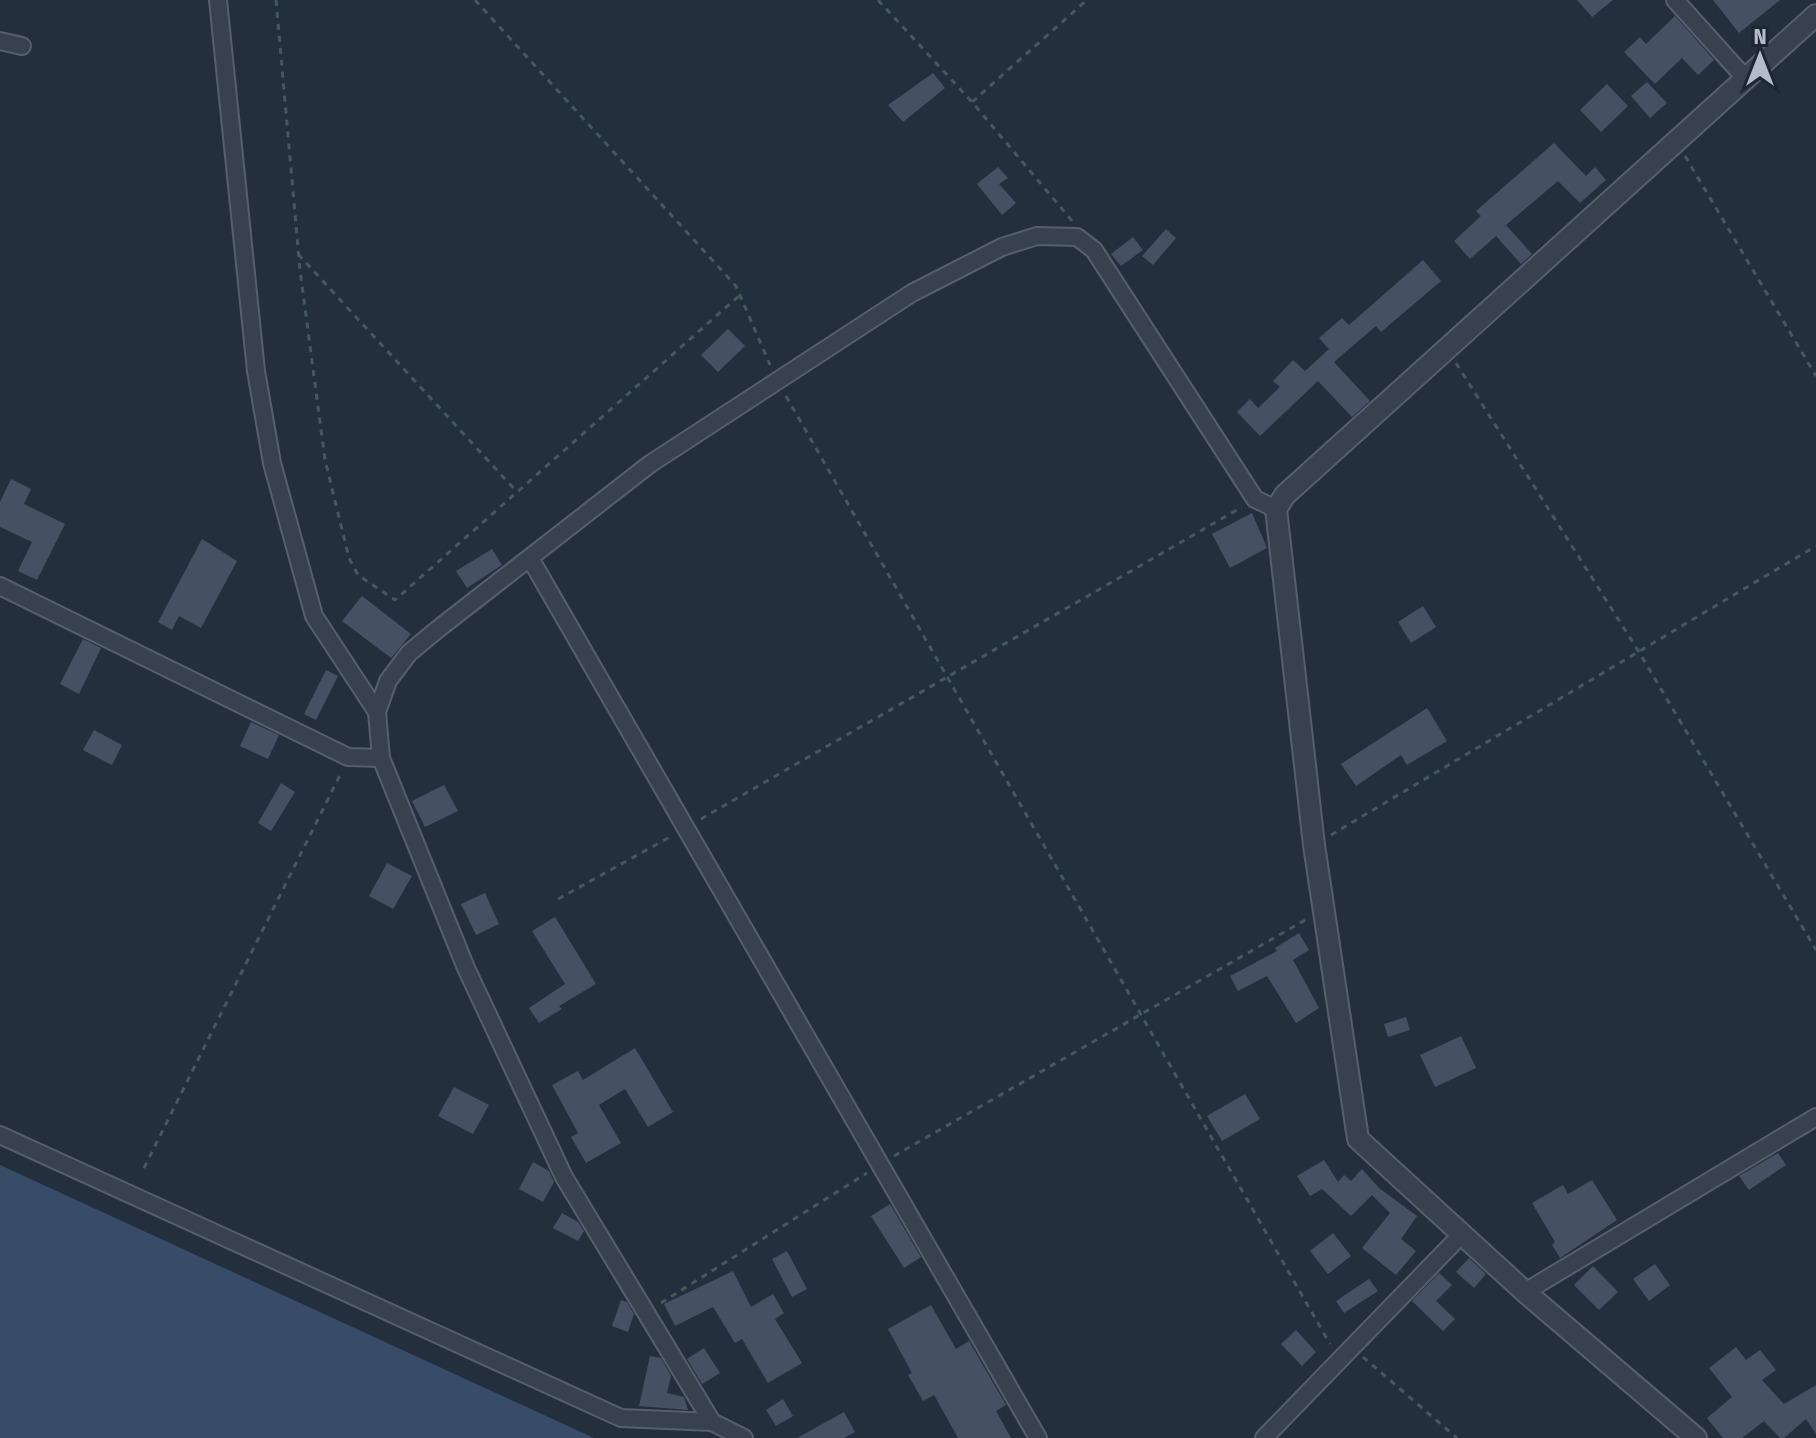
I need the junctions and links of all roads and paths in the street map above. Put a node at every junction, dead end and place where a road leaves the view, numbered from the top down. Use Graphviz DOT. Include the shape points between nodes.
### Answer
graph roads {
  1 [pos="218,0"];
  2 [pos="276,0"];
  3 [pos="475,0"];
  4 [pos="878,0"];
  5 [pos="1087,0"];
  6 [pos="1675,0"];
  7 [pos="1816,15"];
  8 [pos="0,41"];
  9 [pos="22,46"];
  10 [pos="1746,79"];
  11 [pos="972,102"];
  12 [pos="1676,143"];
  13 [pos="1077,237"];
  14 [pos="298,254"];
  15 [pos="740,295"];
  16 [pos="1447,349"];
  17 [pos="1816,376"];
  18 [pos="776,379"];
  19 [pos="517,492"];
  20 [pos="1255,499"];
  21 [pos="1276,509"];
  22 [pos="1816,546"];
  23 [pos="531,560"];
  24 [pos="0,586"];
  25 [pos="1639,652"];
  26 [pos="946,678"];
  27 [pos="377,712"];
  28 [pos="348,757"];
  29 [pos="381,758"];
  30 [pos="687,828"];
  31 [pos="1314,845"];
  32 [pos="558,899"];
  33 [pos="1325,915"];
  34 [pos="1816,950"];
  35 [pos="1140,1014"];
  36 [pos="1816,1117"];
  37 [pos="0,1135"];
  38 [pos="882,1164"];
  39 [pos="144,1168"];
  40 [pos="1462,1234"];
  41 [pos="1525,1292"];
  42 [pos="647,1312"];
  43 [pos="1347,1354"];
  44 [pos="712,1422"];
  45 [pos="744,1438"];
  46 [pos="1038,1438"];
  47 [pos="1264,1438"];
  48 [pos="1457,1438"];
  49 [pos="1696,1438"];
  1 -- 27 [label="street" via="256,371 272,463 314,616"];
  2 -- 14 [label="path"];
  3 -- 15 [label="path"];
  4 -- 11 [label="path"];
  5 -- 11 [label="path"];
  6 -- 10 [label="street"];
  7 -- 10 [label="street"];
  8 -- 9 [label="street"];
  10 -- 12 [label="street"];
  11 -- 13 [label="path" via="1071,218"];
  12 -- 16 [label="street"];
  12 -- 17 [label="path"];
  13 -- 18 [label="street" via="1037,236 1002,247 912,293"];
  13 -- 20 [label="street" via="1094,250"];
  14 -- 19 [label="path"];
  14 -- 19 [label="path" via="325,460 358,575 395,600"];
  15 -- 18 [label="path"];
  15 -- 19 [label="path"];
  16 -- 21 [label="street" via="1285,495"];
  16 -- 25 [label="path"];
  18 -- 23 [label="street" via="650,464"];
  18 -- 26 [label="path"];
  20 -- 21 [label="street"];
  20 -- 26 [label="path"];
  21 -- 31 [label="street"];
  22 -- 25 [label="path"];
  23 -- 27 [label="street" via="409,653 388,681"];
  23 -- 30 [label="street"];
  24 -- 28 [label="street"];
  25 -- 31 [label="path"];
  25 -- 34 [label="path"];
  26 -- 30 [label="path"];
  26 -- 35 [label="path"];
  27 -- 29 [label="street"];
  28 -- 29 [label="street"];
  28 -- 39 [label="path"];
  29 -- 42 [label="street" via="466,968 564,1177"];
  30 -- 32 [label="path"];
  30 -- 38 [label="street"];
  31 -- 33 [label="street"];
  33 -- 35 [label="path" via="1307,919"];
  33 -- 40 [label="street" via="1358,1139"];
  35 -- 38 [label="path"];
  35 -- 43 [label="path"];
  36 -- 41 [label="street"];
  37 -- 44 [label="street" via="621,1418"];
  38 -- 42 [label="path"];
  38 -- 46 [label="street"];
  40 -- 41 [label="street"];
  40 -- 43 [label="street"];
  41 -- 49 [label="street"];
  42 -- 44 [label="street"];
  43 -- 47 [label="street"];
  43 -- 48 [label="path"];
  44 -- 45 [label="street"];
}
